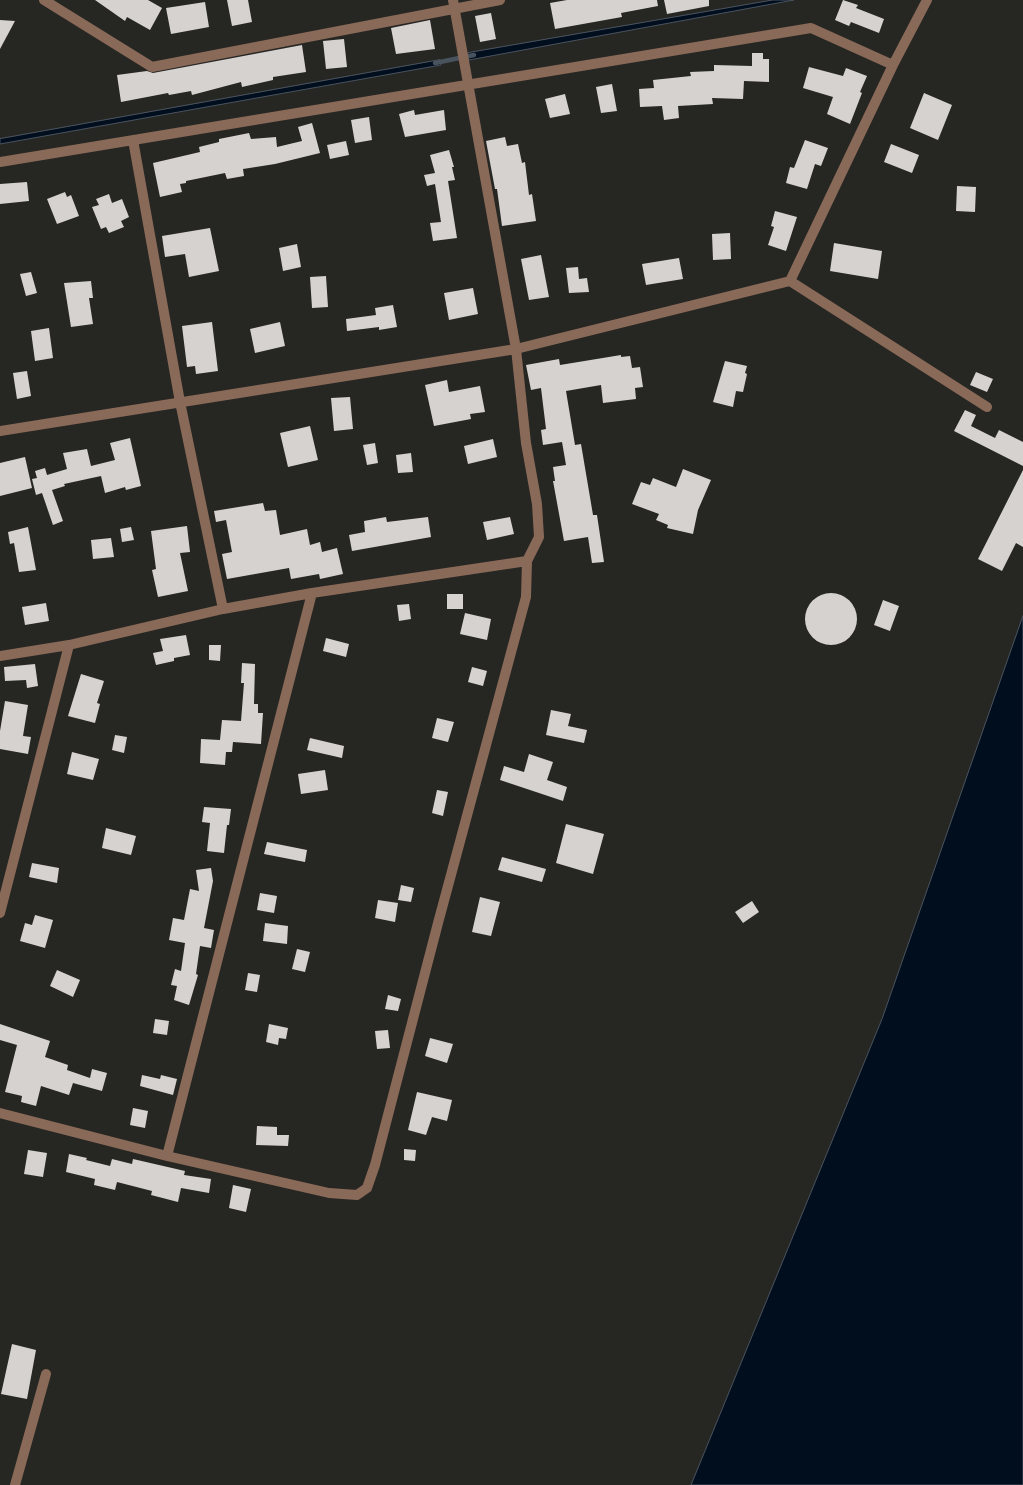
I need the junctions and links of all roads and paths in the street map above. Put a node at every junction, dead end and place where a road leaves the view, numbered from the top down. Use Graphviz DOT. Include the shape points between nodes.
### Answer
graph roads {
  1 [pos="44,0"];
  2 [pos="500,0"];
  3 [pos="927,0"];
  4 [pos="454,4"];
  5 [pos="893,65"];
  6 [pos="469,84"];
  7 [pos="133,140"];
  8 [pos="0,162"];
  9 [pos="790,281"];
  10 [pos="516,349"];
  11 [pos="180,402"];
  12 [pos="987,407"];
  13 [pos="0,431"];
  14 [pos="527,561"];
  15 [pos="312,593"];
  16 [pos="223,609"];
  17 [pos="69,645"];
  18 [pos="0,656"];
  19 [pos="0,914"];
  20 [pos="0,1113"];
  21 [pos="167,1156"];
  22 [pos="46,1374"];
  23 [pos="15,1485"];
  1 -- 4 [label="street" via="152,66"];
  2 -- 4 [label="street"];
  3 -- 5 [label="street"];
  4 -- 6 [label="street"];
  5 -- 6 [label="street" via="811,28"];
  5 -- 9 [label="street"];
  6 -- 7 [label="street"];
  6 -- 10 [label="street"];
  7 -- 8 [label="street"];
  7 -- 11 [label="street"];
  9 -- 10 [label="street"];
  9 -- 12 [label="street"];
  10 -- 11 [label="street"];
  10 -- 14 [label="street" via="526,444 537,504 539,537"];
  11 -- 13 [label="street"];
  11 -- 16 [label="street"];
  14 -- 15 [label="street"];
  14 -- 21 [label="street" via="526,597 367,1188 357,1195 329,1193"];
  15 -- 16 [label="street"];
  15 -- 21 [label="street"];
  16 -- 17 [label="street"];
  17 -- 18 [label="street"];
  17 -- 19 [label="street"];
  20 -- 21 [label="street"];
  22 -- 23 [label="street"];
}
